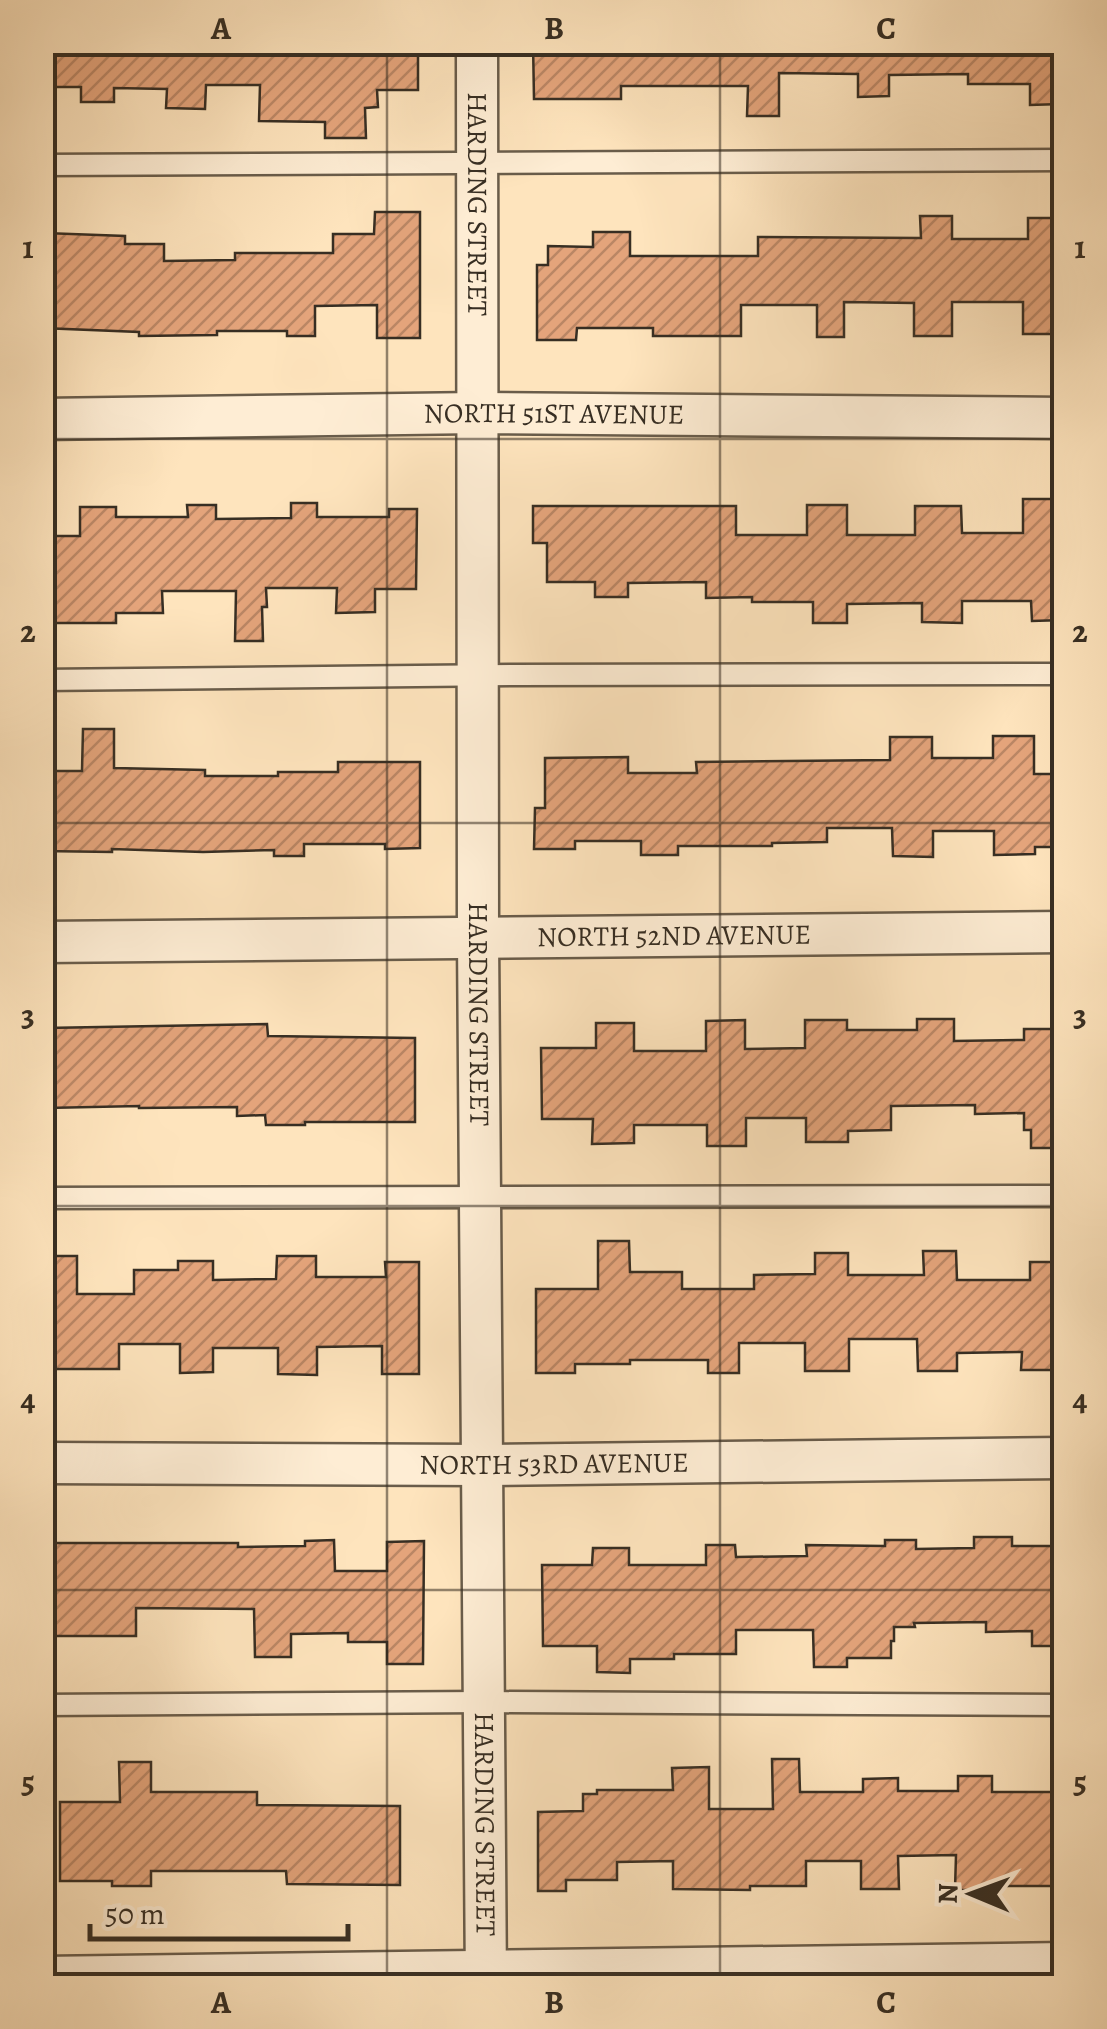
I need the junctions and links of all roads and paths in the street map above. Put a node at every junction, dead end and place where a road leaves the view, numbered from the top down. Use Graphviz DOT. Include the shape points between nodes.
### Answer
graph roads {
  1 [pos="478,42"];
  2 [pos="1064,160"];
  3 [pos="478,163"];
  4 [pos="42,166"];
  5 [pos="478,413"];
  6 [pos="1064,418"];
  7 [pos="42,419"];
  8 [pos="1064,674"];
  9 [pos="478,675"];
  10 [pos="42,680"];
  11 [pos="1064,932"];
  12 [pos="478,938"];
  13 [pos="42,942"];
  14 [pos="1064,1196"];
  15 [pos="481,1197"];
  16 [pos="42,1198"];
  17 [pos="1064,1458"];
  18 [pos="42,1463"];
  19 [pos="483,1465"];
  20 [pos="484,1702"];
  21 [pos="42,1704"];
  22 [pos="1064,1705"];
  23 [pos="1064,1963"];
  24 [pos="42,1977"];
  25 [pos="486,1979"];
  1 -- 3 [label="street, HARDING STREET"];
  2 -- 3 [label="lane"];
  3 -- 4 [label="lane"];
  3 -- 5 [label="street, HARDING STREET"];
  5 -- 6 [label="street, NORTH 51ST AVENUE"];
  5 -- 7 [label="street, NORTH 51ST AVENUE"];
  5 -- 9 [label="street, HARDING STREET"];
  8 -- 9 [label="lane"];
  9 -- 10 [label="lane"];
  9 -- 12 [label="street, HARDING STREET"];
  11 -- 12 [label="street, NORTH 52ND AVENUE"];
  12 -- 13 [label="street, NORTH 52ND AVENUE"];
  12 -- 15 [label="street, HARDING STREET"];
  14 -- 15 [label="lane"];
  15 -- 16 [label="lane"];
  15 -- 19 [label="street, HARDING STREET"];
  17 -- 19 [label="street, NORTH 53RD AVENUE"];
  18 -- 19 [label="street, NORTH 53RD AVENUE"];
  19 -- 20 [label="street, HARDING STREET"];
  20 -- 21 [label="lane"];
  20 -- 22 [label="lane"];
  20 -- 25 [label="street, HARDING STREET"];
  23 -- 25 [label="street"];
  24 -- 25 [label="street"];
}
